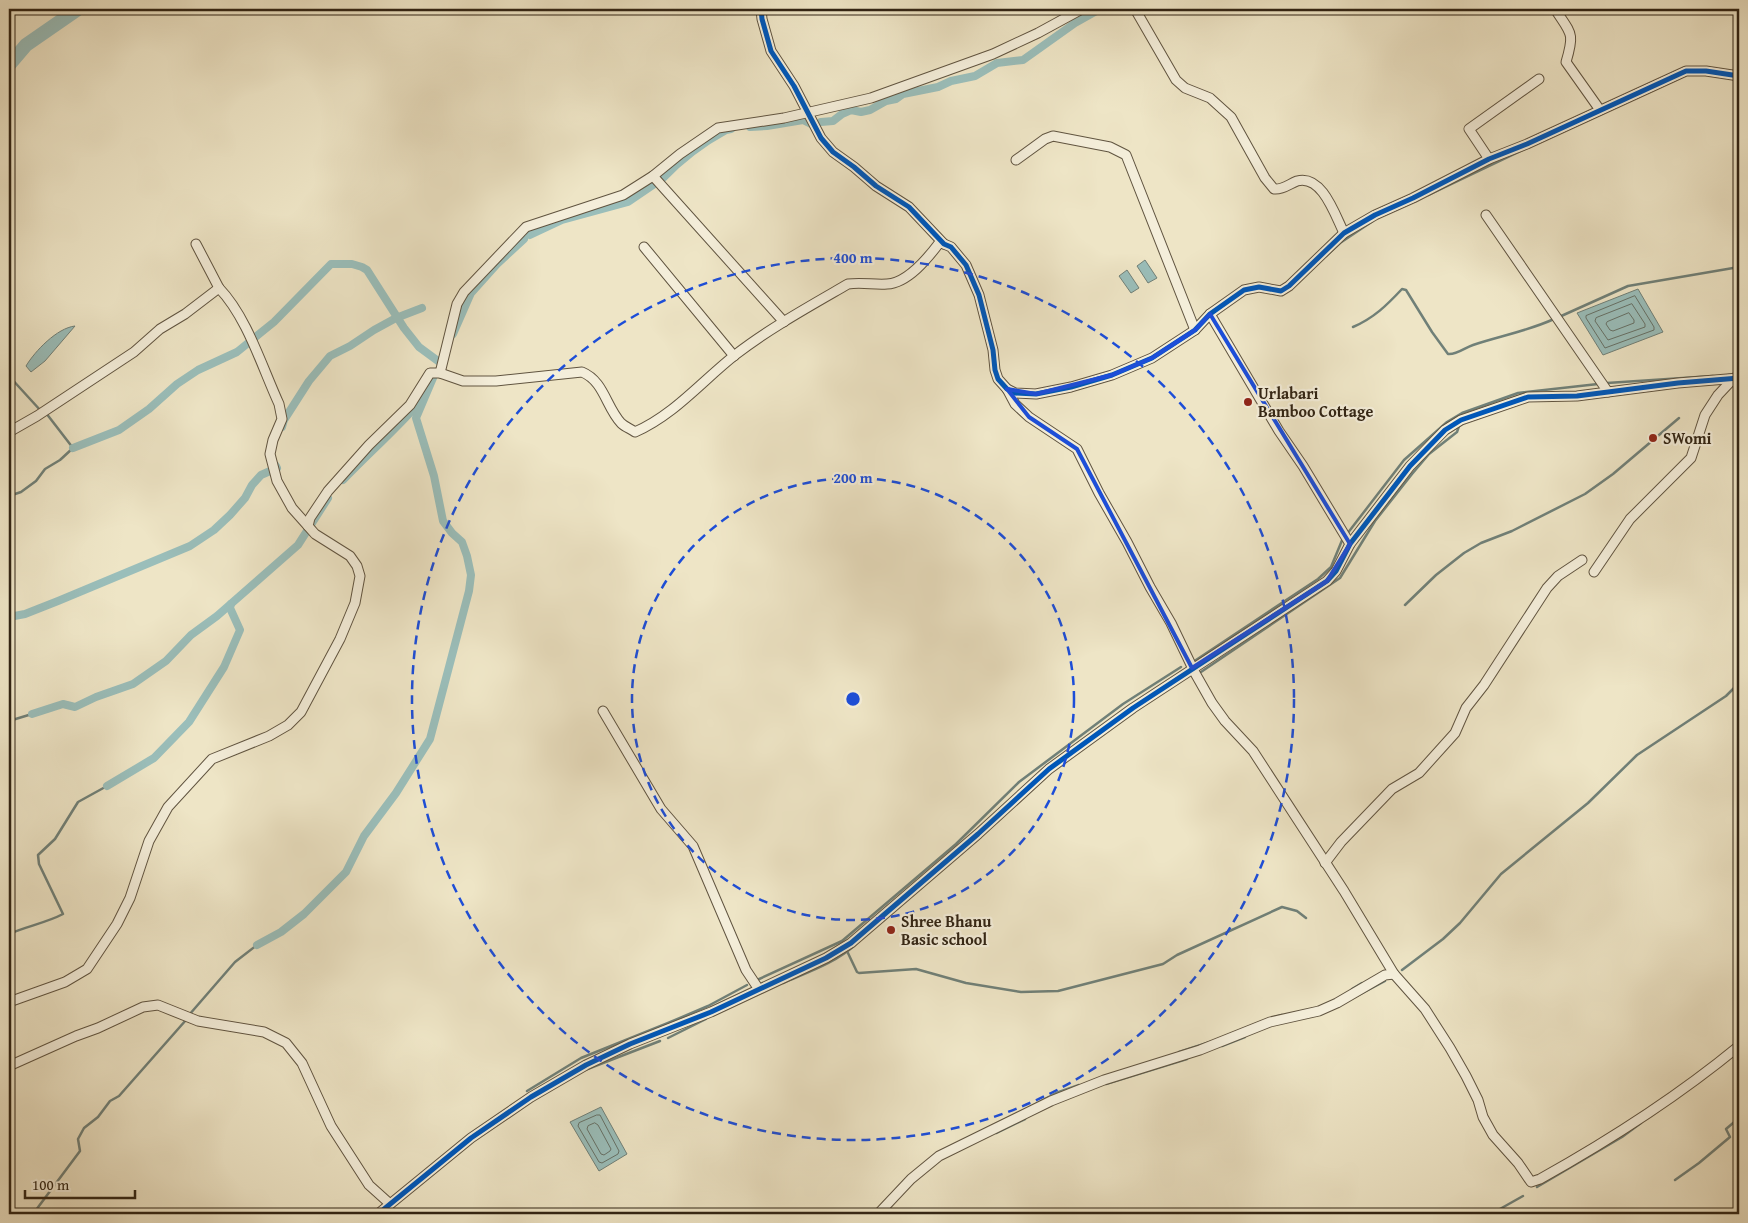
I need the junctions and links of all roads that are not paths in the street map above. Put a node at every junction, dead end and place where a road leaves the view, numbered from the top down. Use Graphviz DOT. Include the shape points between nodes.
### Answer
graph roads {
  1 [pos="761,9"];
  2 [pos="1082,9"];
  3 [pos="1135,9"];
  4 [pos="1555,9"];
  5 [pos="1739,76"];
  6 [pos="1540,79"];
  7 [pos="1600,110"];
  8 [pos="807,113"];
  9 [pos="1489,159"];
  10 [pos="1016,160"];
  11 [pos="653,176"];
  12 [pos="1486,215"];
  13 [pos="1344,233"];
  14 [pos="196,244"];
  15 [pos="944,244"];
  16 [pos="644,247"];
  17 [pos="219,288"];
  18 [pos="1210,314"];
  19 [pos="784,322"];
  20 [pos="1195,330"];
  21 [pos="734,356"];
  22 [pos="440,373"];
  23 [pos="1737,378"];
  24 [pos="1007,390"];
  25 [pos="1608,392"];
  26 [pos="9,432"];
  27 [pos="306,520"];
  28 [pos="1350,544"];
  29 [pos="1582,560"];
  30 [pos="1594,572"];
  31 [pos="1192,668"];
  32 [pos="603,711"];
  33 [pos="1325,863"];
  34 [pos="1394,974"];
  35 [pos="758,988"];
  36 [pos="9,1002"];
  37 [pos="1739,1046"];
  38 [pos="9,1066"];
  39 [pos="389,1204"];
  40 [pos="378,1214"];
  41 [pos="878,1214"];
  1 -- 8 [label="street" via="771,51"];
  2 -- 8 [label="street" via="1038,33 950,71 871,98"];
  3 -- 13 [label="street" via="1176,80 1185,88 1210,98 1231,117 1274,189 1279,190 1298,181 1314,183 1323,192"];
  4 -- 7 [label="street" via="1571,34 1566,62"];
  5 -- 7 [label="street" via="1686,70"];
  6 -- 9 [label="street" via="1469,129"];
  7 -- 9 [label="street"];
  8 -- 11 [label="street" via="718,128"];
  8 -- 15 [label="street" via="833,152 908,207"];
  9 -- 13 [label="street"];
  10 -- 20 [label="street" via="1053,136 1110,147 1126,155"];
  11 -- 19 [label="street"];
  11 -- 22 [label="street" via="623,195 526,227 464,292 457,304"];
  12 -- 25 [label="street"];
  13 -- 18 [label="street" via="1281,291 1259,287 1244,290"];
  14 -- 17 [label="street"];
  15 -- 19 [label="street" via="940,242 916,270 899,282 848,284"];
  15 -- 24 [label="street" via="957,254 972,278 993,350 995,370"];
  16 -- 21 [label="street"];
  17 -- 26 [label="street" via="160,329 134,352"];
  17 -- 27 [label="street" via="238,314 279,404 282,419 270,454 277,481 292,508"];
  18 -- 20 [label="street"];
  18 -- 28 [label="street"];
  19 -- 21 [label="street"];
  20 -- 24 [label="street" via="1152,358 1112,375 1036,394"];
  21 -- 22 [label="street" via="676,406 635,432 621,423 599,386 591,376 582,372 463,382"];
  22 -- 27 [label="street" via="429,374 410,405 339,478"];
  23 -- 25 [label="street"];
  23 -- 30 [label="street" via="1718,394 1705,415 1691,458 1630,519"];
  24 -- 31 [label="street" via="1028,417 1077,449"];
  25 -- 28 [label="street" via="1528,397 1468,418 1445,430 1410,466"];
  27 -- 36 [label="street" via="315,534 350,556 360,576 355,603 340,639 301,712 288,725 269,736 212,759 168,807 150,840 126,907 86,969 66,982"];
  28 -- 31 [label="street" via="1327,581"];
  29 -- 33 [label="street" via="1547,588 1484,686 1466,708 1455,733 1419,772 1388,792"];
  31 -- 33 [label="street" via="1217,709 1253,751"];
  31 -- 35 [label="street" via="1049,769 851,943 826,958"];
  32 -- 35 [label="street" via="661,809 693,846 746,970"];
  33 -- 34 [label="street"];
  34 -- 37 [label="street" via="1425,1009 1466,1076 1493,1135 1531,1182 1589,1152 1631,1125"];
  34 -- 41 [label="street" via="1384,975 1319,1011 1270,1022 1200,1050 1051,1100 939,1156 911,1179"];
  35 -- 39 [label="street" via="711,1012 586,1065 531,1097 471,1138"];
  38 -- 39 [label="street" via="144,1007 158,1005 198,1021 264,1032 286,1043 302,1063 335,1133 369,1185"];
  39 -- 40 [label="street"];
}
